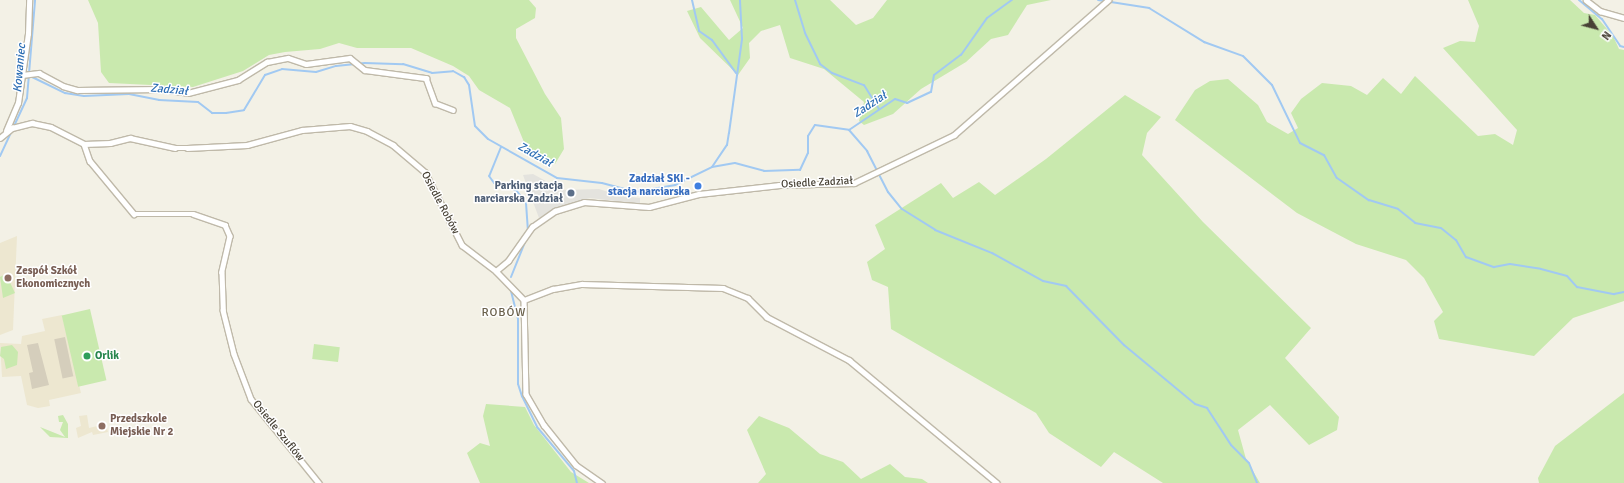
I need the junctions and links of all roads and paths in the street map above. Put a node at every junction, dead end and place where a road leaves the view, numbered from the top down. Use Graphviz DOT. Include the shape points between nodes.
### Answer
graph roads {
  1 [pos="29,0"];
  2 [pos="1108,0"];
  3 [pos="1586,0"];
  4 [pos="1624,18"];
  5 [pos="22,75"];
  6 [pos="453,110"];
  7 [pos="6,131"];
  8 [pos="0,138"];
  9 [pos="84,144"];
  10 [pos="496,271"];
  11 [pos="524,300"];
  12 [pos="319,483"];
  13 [pos="602,483"];
  14 [pos="997,483"];
  1 -- 5 [label="street"];
  2 -- 10 [label="street, Osiedle Zadział" via="954,135 854,182 779,185 699,194 649,207 584,202 555,211 532,227 522,236 512,256"];
  3 -- 4 [label="street" via="1600,11"];
  5 -- 6 [label="street" via="39,73 63,86 77,90 161,89 188,93 238,80 267,62 288,58 306,64 345,58 356,61 370,71 426,78 435,103"];
  5 -- 7 [label="street" via="18,103"];
  7 -- 8 [label="street, Osiedle Robów"];
  7 -- 9 [label="street, Osiedle Robów" via="22,124 51,127"];
  9 -- 10 [label="street, Osiedle Robów" via="110,143 130,138 175,148 247,145 327,127 350,126 367,131 393,145 425,172 462,245"];
  9 -- 12 [label="street, Osiedle Szuflów" via="90,161 134,214 193,214 225,225 230,236 222,272 223,310 234,354 251,399"];
  10 -- 11 [label="street, Osiedle Robów"];
  11 -- 13 [label="street" via="526,394 544,425 576,465"];
  11 -- 14 [label="street" via="553,289 582,284 723,288 748,298 767,317 849,360"];
}
